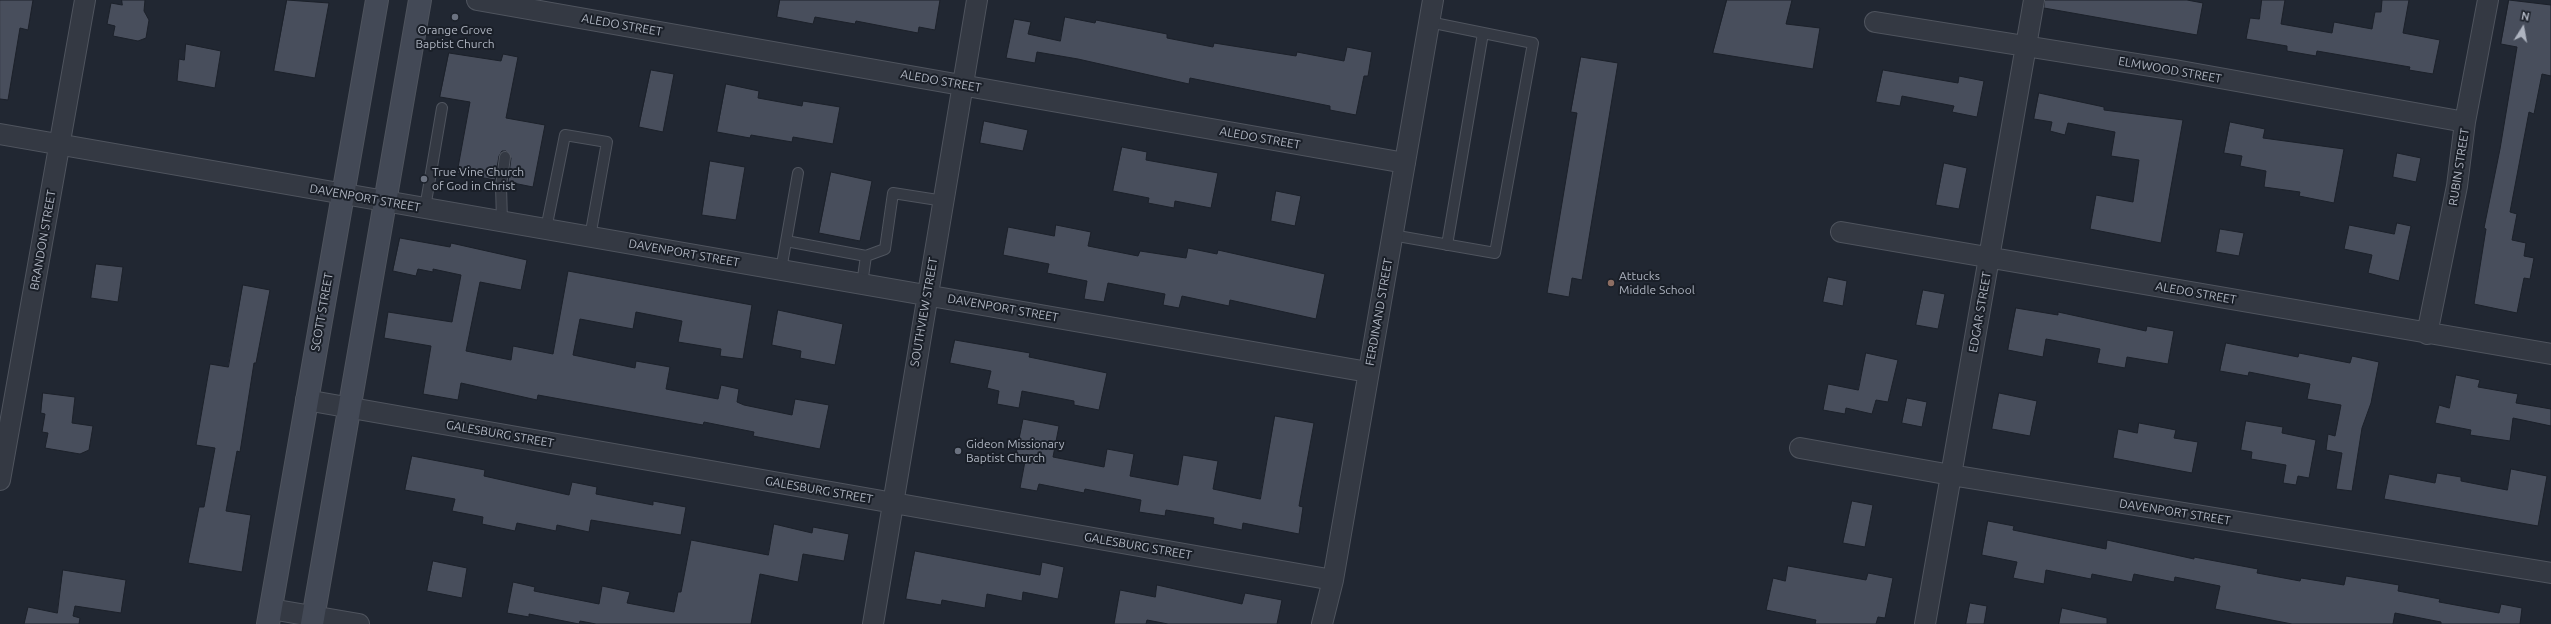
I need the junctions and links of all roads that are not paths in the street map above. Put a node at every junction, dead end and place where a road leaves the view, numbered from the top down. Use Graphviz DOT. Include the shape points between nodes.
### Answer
graph roads {
  1 [pos="85,0"];
  2 [pos="377,0"];
  3 [pos="420,0"];
  4 [pos="477,0"];
  5 [pos="976,0"];
  6 [pos="1433,0"];
  7 [pos="2034,0"];
  8 [pos="2488,0"];
  9 [pos="1429,22"];
  10 [pos="1875,22"];
  11 [pos="1483,33"];
  12 [pos="2025,46"];
  13 [pos="963,85"];
  14 [pos="442,108"];
  15 [pos="2465,122"];
  16 [pos="0,134"];
  17 [pos="60,145"];
  18 [pos="505,157"];
  19 [pos="1405,163"];
  20 [pos="798,173"];
  21 [pos="343,194"];
  22 [pos="385,201"];
  23 [pos="944,201"];
  24 [pos="425,208"];
  25 [pos="502,221"];
  26 [pos="546,229"];
  27 [pos="1841,232"];
  28 [pos="1392,235"];
  29 [pos="590,237"];
  30 [pos="786,241"];
  31 [pos="1447,245"];
  32 [pos="866,256"];
  33 [pos="1990,256"];
  34 [pos="781,270"];
  35 [pos="862,284"];
  36 [pos="927,295"];
  37 [pos="2427,334"];
  38 [pos="2551,354"];
  39 [pos="1368,372"];
  40 [pos="306,400"];
  41 [pos="350,408"];
  42 [pos="1800,448"];
  43 [pos="1951,475"];
  44 [pos="0,480"];
  45 [pos="893,503"];
  46 [pos="2551,573"];
  47 [pos="1333,580"];
  48 [pos="269,616"];
  49 [pos="312,620"];
  50 [pos="359,624"];
  51 [pos="873,624"];
  52 [pos="1322,624"];
  53 [pos="1925,624"];
  1 -- 17 [label="street, BRANDON STREET"];
  2 -- 21 [label="main road, SCOTT STREET"];
  3 -- 22 [label="main road"];
  4 -- 13 [label="street, ALEDO STREET"];
  5 -- 13 [label="street, SOUTHVIEW STREET"];
  6 -- 9 [label="street, FERDINAND STREET"];
  7 -- 12 [label="street, EDGAR STREET"];
  8 -- 15 [label="street, RUBIN STREET"];
  9 -- 11 [label="lane"];
  9 -- 19 [label="street, FERDINAND STREET"];
  10 -- 12 [label="street, ELMWOOD STREET"];
  11 -- 31 [label="lane"];
  11 -- 31 [label="lane" via="1533,43 1532,50 1495,253"];
  12 -- 15 [label="street, ELMWOOD STREET"];
  12 -- 33 [label="street, EDGAR STREET"];
  13 -- 19 [label="street, ALEDO STREET"];
  13 -- 23 [label="street, SOUTHVIEW STREET"];
  14 -- 24 [label="lane"];
  15 -- 37 [label="street, RUBIN STREET" via="2457,186"];
  16 -- 17 [label="street, DAVENPORT STREET"];
  17 -- 21 [label="street, DAVENPORT STREET"];
  17 -- 44 [label="street, BRANDON STREET"];
  18 -- 25 [label="lane" via="501,186"];
  19 -- 28 [label="street, FERDINAND STREET"];
  20 -- 30 [label="lane"];
  21 -- 22 [label="street, DAVENPORT STREET"];
  21 -- 40 [label="main road, SCOTT STREET"];
  22 -- 24 [label="street, DAVENPORT STREET"];
  22 -- 41 [label="main road"];
  23 -- 32 [label="lane" via="893,193 885,249"];
  23 -- 36 [label="street, SOUTHVIEW STREET"];
  24 -- 25 [label="street, DAVENPORT STREET"];
  25 -- 26 [label="street, DAVENPORT STREET"];
  26 -- 29 [label="street, DAVENPORT STREET"];
  26 -- 29 [label="lane" via="565,135 607,142"];
  27 -- 33 [label="street, ALEDO STREET"];
  28 -- 31 [label="lane"];
  28 -- 39 [label="street, FERDINAND STREET"];
  29 -- 34 [label="street, DAVENPORT STREET"];
  30 -- 32 [label="lane"];
  30 -- 34 [label="lane"];
  32 -- 35 [label="lane"];
  33 -- 37 [label="street, ALEDO STREET"];
  33 -- 43 [label="street, EDGAR STREET"];
  34 -- 35 [label="street, DAVENPORT STREET"];
  35 -- 36 [label="street, DAVENPORT STREET"];
  36 -- 39 [label="street, DAVENPORT STREET"];
  36 -- 45 [label="street, SOUTHVIEW STREET"];
  37 -- 38 [label="street, ALEDO STREET"];
  39 -- 47 [label="street, FERDINAND STREET"];
  40 -- 41 [label="street, GALESBURG STREET"];
  40 -- 48 [label="main road, SCOTT STREET"];
  41 -- 45 [label="street, GALESBURG STREET"];
  41 -- 49 [label="main road"];
  42 -- 43 [label="street, DAVENPORT STREET"];
  43 -- 46 [label="street, DAVENPORT STREET"];
  43 -- 53 [label="street, EDGAR STREET"];
  45 -- 47 [label="street, GALESBURG STREET"];
  45 -- 51 [label="street, SOUTHVIEW STREET"];
  47 -- 52 [label="street, FERDINAND STREET"];
  48 -- 49 [label="street"];
  49 -- 50 [label="street"];
}
